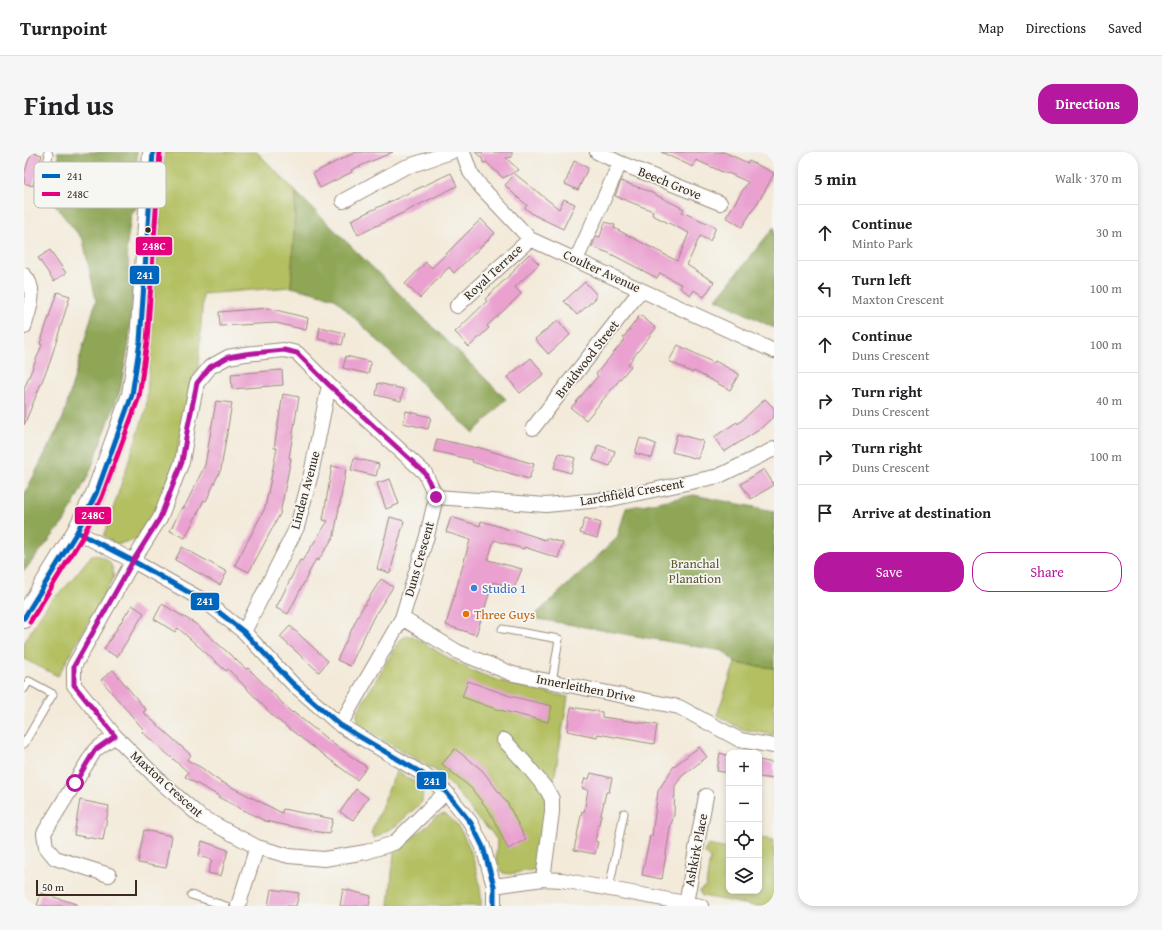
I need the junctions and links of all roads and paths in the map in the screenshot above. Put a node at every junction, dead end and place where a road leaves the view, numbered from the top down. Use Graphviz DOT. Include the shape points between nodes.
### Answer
graph roads {
  1 [pos="48,152"];
  2 [pos="153,152"];
  3 [pos="451,152"];
  4 [pos="463,152"];
  5 [pos="597,152"];
  6 [pos="47,162"];
  7 [pos="152,162"];
  8 [pos="620,163"];
  9 [pos="343,201"];
  10 [pos="720,203"];
  11 [pos="149,208"];
  12 [pos="530,239"];
  13 [pos="576,260"];
  14 [pos="24,275"];
  15 [pos="641,290"];
  16 [pos="457,306"];
  17 [pos="24,327"];
  18 [pos="774,351"];
  19 [pos="329,385"];
  20 [pos="533,428"];
  21 [pos="774,449"];
  22 [pos="436,497"];
  23 [pos="77,532"];
  24 [pos="133,561"];
  25 [pos="29,597"];
  26 [pos="24,618"];
  27 [pos="402,618"];
  28 [pos="502,629"];
  29 [pos="244,632"];
  30 [pos="552,682"];
  31 [pos="24,689"];
  32 [pos="340,724"];
  33 [pos="115,736"];
  34 [pos="504,740"];
  35 [pos="24,744"];
  36 [pos="774,746"];
  37 [pos="446,792"];
  38 [pos="706,796"];
  39 [pos="624,813"];
  40 [pos="257,847"];
  41 [pos="110,875"];
  42 [pos="543,879"];
  43 [pos="494,886"];
  44 [pos="609,889"];
  45 [pos="191,895"];
  46 [pos="686,903"];
  47 [pos="226,906"];
  48 [pos="238,906"];
  49 [pos="494,906"];
  50 [pos="701,906"];
  1 -- 6 [label="lane"];
  2 -- 7 [label="street"];
  3 -- 9 [label="street" via="403,168"];
  4 -- 12 [label="street, Coulter Avenue" via="470,172 481,187"];
  5 -- 8 [label="street, Beech Grove"];
  8 -- 10 [label="street, Beech Grove"];
  8 -- 13 [label="street"];
  11 -- 23 [label="street" via="140,342 132,395 96,494"];
  12 -- 13 [label="street, Coulter Avenue"];
  12 -- 16 [label="street, Royal Terrace"];
  13 -- 15 [label="street, Coulter Avenue"];
  14 -- 17 [label="street" via="32,291"];
  15 -- 18 [label="street, Coulter Avenue"];
  15 -- 20 [label="street, Braidwood Street"];
  19 -- 22 [label="street" via="425,473"];
  19 -- 24 [label="street" via="297,353 284,350 228,357 210,367 197,383 182,462 160,518"];
  19 -- 29 [label="street, Linden Avenue" via="298,527"];
  21 -- 22 [label="street, Larchfield Crescent" via="719,476 611,499 546,506"];
  22 -- 27 [label="street, Duns Crescent"];
  23 -- 24 [label="street"];
  23 -- 25 [label="street"];
  24 -- 29 [label="street" via="206,602"];
  24 -- 33 [label="street, Maxton Crescent" via="74,666 74,685"];
  25 -- 26 [label="street"];
  27 -- 30 [label="street, Innerleithen Drive" via="458,652 513,674"];
  27 -- 32 [label="street, Duns Crescent"];
  28 -- 30 [label="lane" via="559,640"];
  29 -- 32 [label="street" via="292,684"];
  30 -- 36 [label="street, Innerleithen Drive" via="679,707 740,740"];
  31 -- 35 [label="lane" via="29,681 54,694"];
  32 -- 37 [label="street" via="423,774"];
  33 -- 40 [label="street, Maxton Crescent" via="200,817"];
  33 -- 41 [label="street" via="95,750 44,833 46,847 55,858"];
  34 -- 42 [label="street" via="547,790 552,800"];
  37 -- 40 [label="street, Maxton Crescent" via="394,843 366,852 324,859 288,856"];
  37 -- 43 [label="street" via="471,823 483,847"];
  38 -- 46 [label="street, Ashkirk Place"];
  39 -- 44 [label="lane"];
  40 -- 48 [label="street"];
  42 -- 43 [label="street"];
  42 -- 44 [label="street"];
  43 -- 49 [label="street"];
  44 -- 46 [label="street"];
  45 -- 47 [label="lane"];
  46 -- 50 [label="street"];
}
